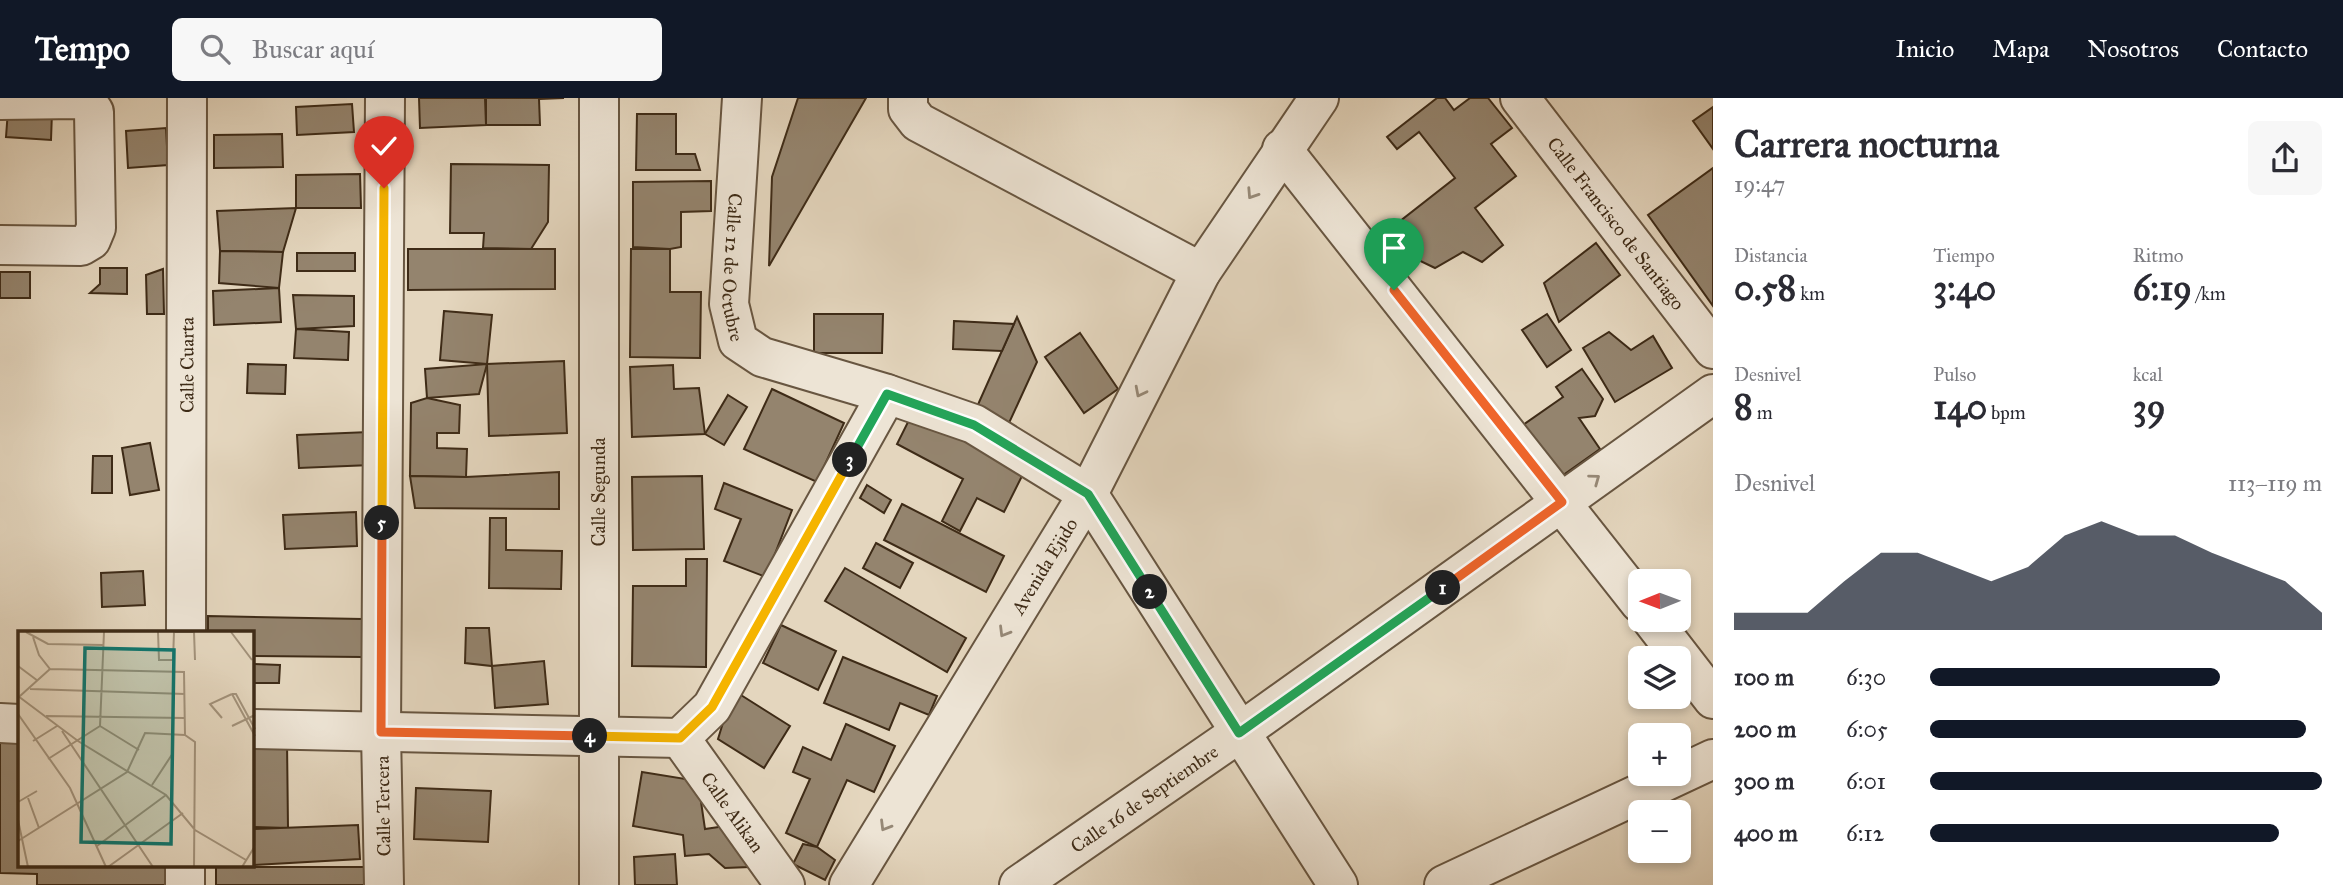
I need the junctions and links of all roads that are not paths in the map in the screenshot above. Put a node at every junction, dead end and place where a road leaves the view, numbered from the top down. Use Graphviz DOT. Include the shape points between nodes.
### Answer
graph roads {
  1 [pos="187,98"];
  2 [pos="385,98"];
  3 [pos="599,98"];
  4 [pos="742,98"];
  5 [pos="908,98"];
  6 [pos="1319,98"];
  7 [pos="1520,98"];
  8 [pos="0,100"];
  9 [pos="1282,149"];
  10 [pos="0,245"];
  11 [pos="1201,272"];
  12 [pos="1713,349"];
  13 [pos="887,394"];
  14 [pos="1713,394"];
  15 [pos="1088,494"];
  16 [pos="1562,502"];
  17 [pos="1628,587"];
  18 [pos="186,631"];
  19 [pos="1661,632"];
  20 [pos="1713,699"];
  21 [pos="0,723"];
  22 [pos="18,724"];
  23 [pos="254,729"];
  24 [pos="381,732"];
  25 [pos="1239,733"];
  26 [pos="598,737"];
  27 [pos="680,738"];
  28 [pos="1713,759"];
  29 [pos="384,885"];
  30 [pos="599,885"];
  31 [pos="785,885"];
  32 [pos="849,885"];
  33 [pos="1019,885"];
  34 [pos="1338,885"];
  35 [pos="1444,885"];
  1 -- 18 [label="street, Calle Cuarta"];
  2 -- 24 [label="street, Calle Tercera"];
  3 -- 26 [label="street, Calle Segunda"];
  4 -- 13 [label="street, Calle 12 de Octubre" via="729,304 737,341 762,358"];
  5 -- 11 [label="street" via="908,109 918,122"];
  6 -- 9 [label="street, Avenida Ejido"];
  7 -- 12 [label="street, Calle Francisco de Santiago"];
  8 -- 10 [label="street" via="78,99 88,103 94,112 96,228 91,240 81,246"];
  9 -- 11 [label="street, Avenida Ejido, one-way"];
  9 -- 16 [label="street"];
  11 -- 15 [label="street, Avenida Ejido, one-way"];
  13 -- 15 [label="street, Calle 12 de Octubre" via="974,425"];
  13 -- 27 [label="street" via="712,707"];
  16 -- 14 [label="street, Calle 16 de Septiembre, one-way"];
  15 -- 25 [label="street, Calle 12 de Octubre"];
  15 -- 32 [label="street, Avenida Ejido, one-way"];
  16 -- 17 [label="street"];
  16 -- 25 [label="street, Calle 16 de Septiembre"];
  19 -- 20 [label="street"];
  21 -- 22 [label="street"];
  23 -- 24 [label="street"];
  24 -- 26 [label="street"];
  24 -- 29 [label="street, Calle Tercera"];
  25 -- 33 [label="street, Calle 16 de Septiembre"];
  25 -- 34 [label="street, Calle 12 de Octubre"];
  26 -- 27 [label="street"];
  26 -- 30 [label="street, Calle Segunda"];
  27 -- 31 [label="street, Calle Alikan"];
  28 -- 35 [label="street"];
}
